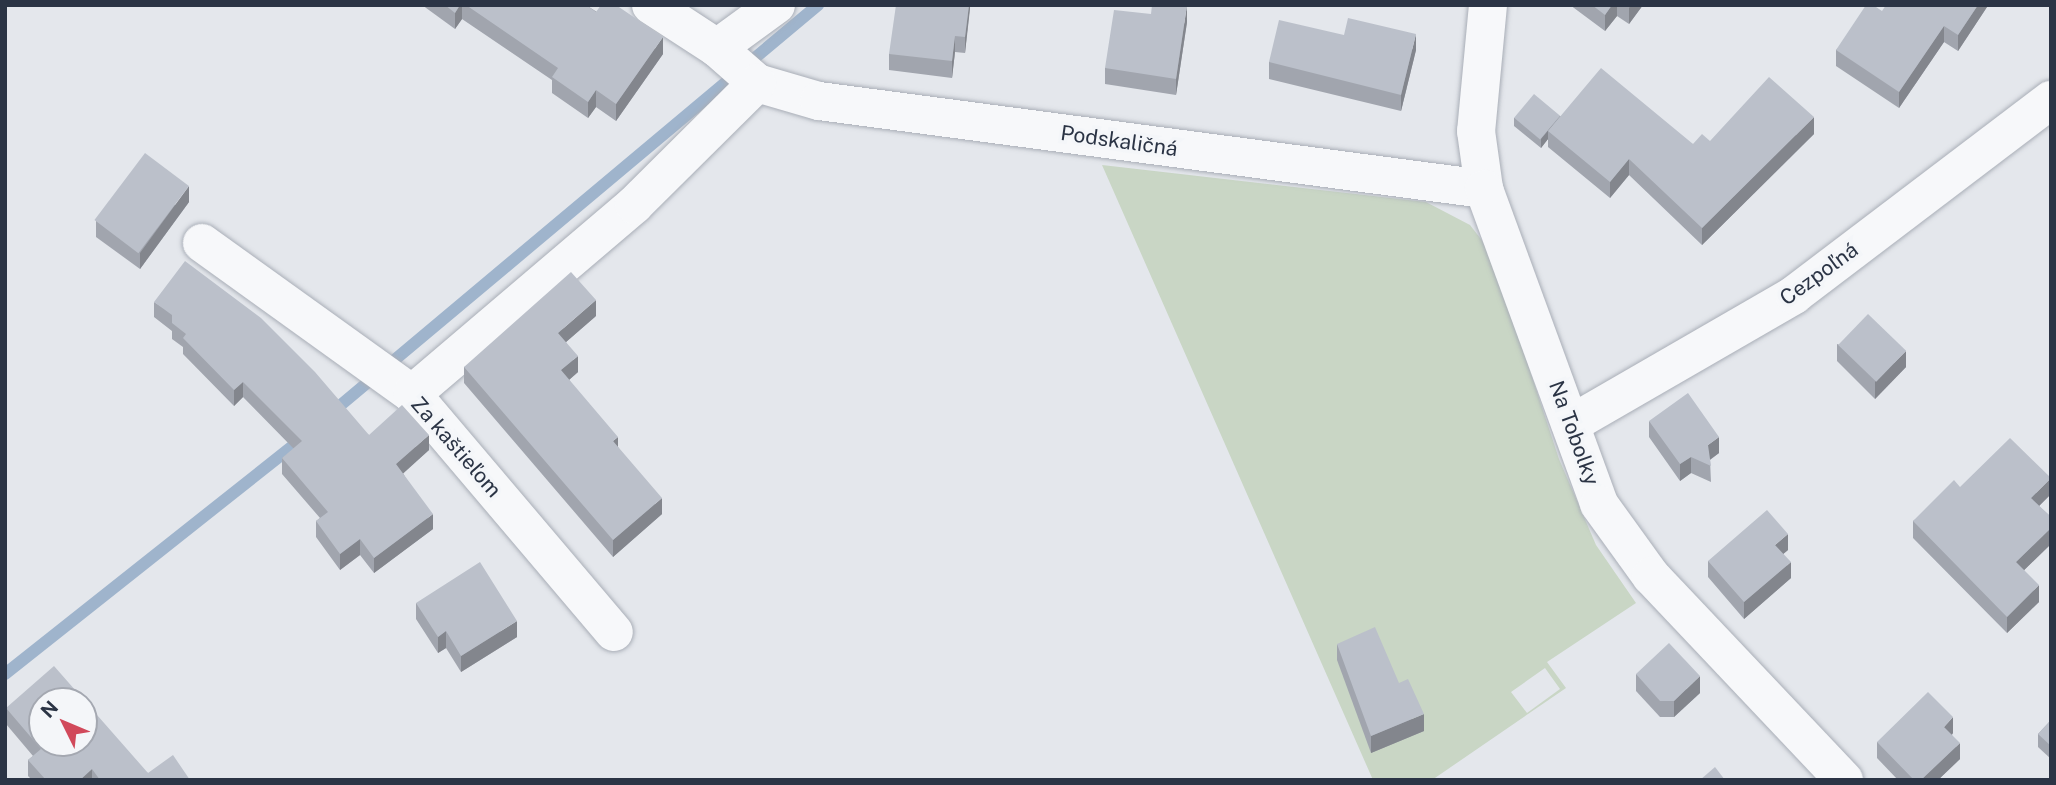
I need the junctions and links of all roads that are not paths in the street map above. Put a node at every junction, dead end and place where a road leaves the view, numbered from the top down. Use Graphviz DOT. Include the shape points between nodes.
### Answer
graph roads {
  1 [pos="651,5"];
  2 [pos="776,5"];
  3 [pos="1488,5"];
  4 [pos="738,67"];
  5 [pos="2051,100"];
  6 [pos="1484,189"];
  7 [pos="202,243"];
  8 [pos="389,377"];
  9 [pos="1571,424"];
  10 [pos="614,632"];
  11 [pos="1844,780"];
  1 -- 4 [label="street, Podskaličná"];
  2 -- 4 [label="street"];
  3 -- 6 [label="street, Na Tobolky" via="1476,131"];
  4 -- 6 [label="street, Podskaličná" via="819,101"];
  4 -- 8 [label="street" via="634,205"];
  5 -- 9 [label="street, Cezpoľná" via="1794,295"];
  6 -- 9 [label="street, Na Tobolky"];
  7 -- 8 [label="street, Za kaštieľom"];
  8 -- 10 [label="street, Za kaštieľom"];
  9 -- 11 [label="street, Na Tobolky" via="1599,504 1651,576"];
}
